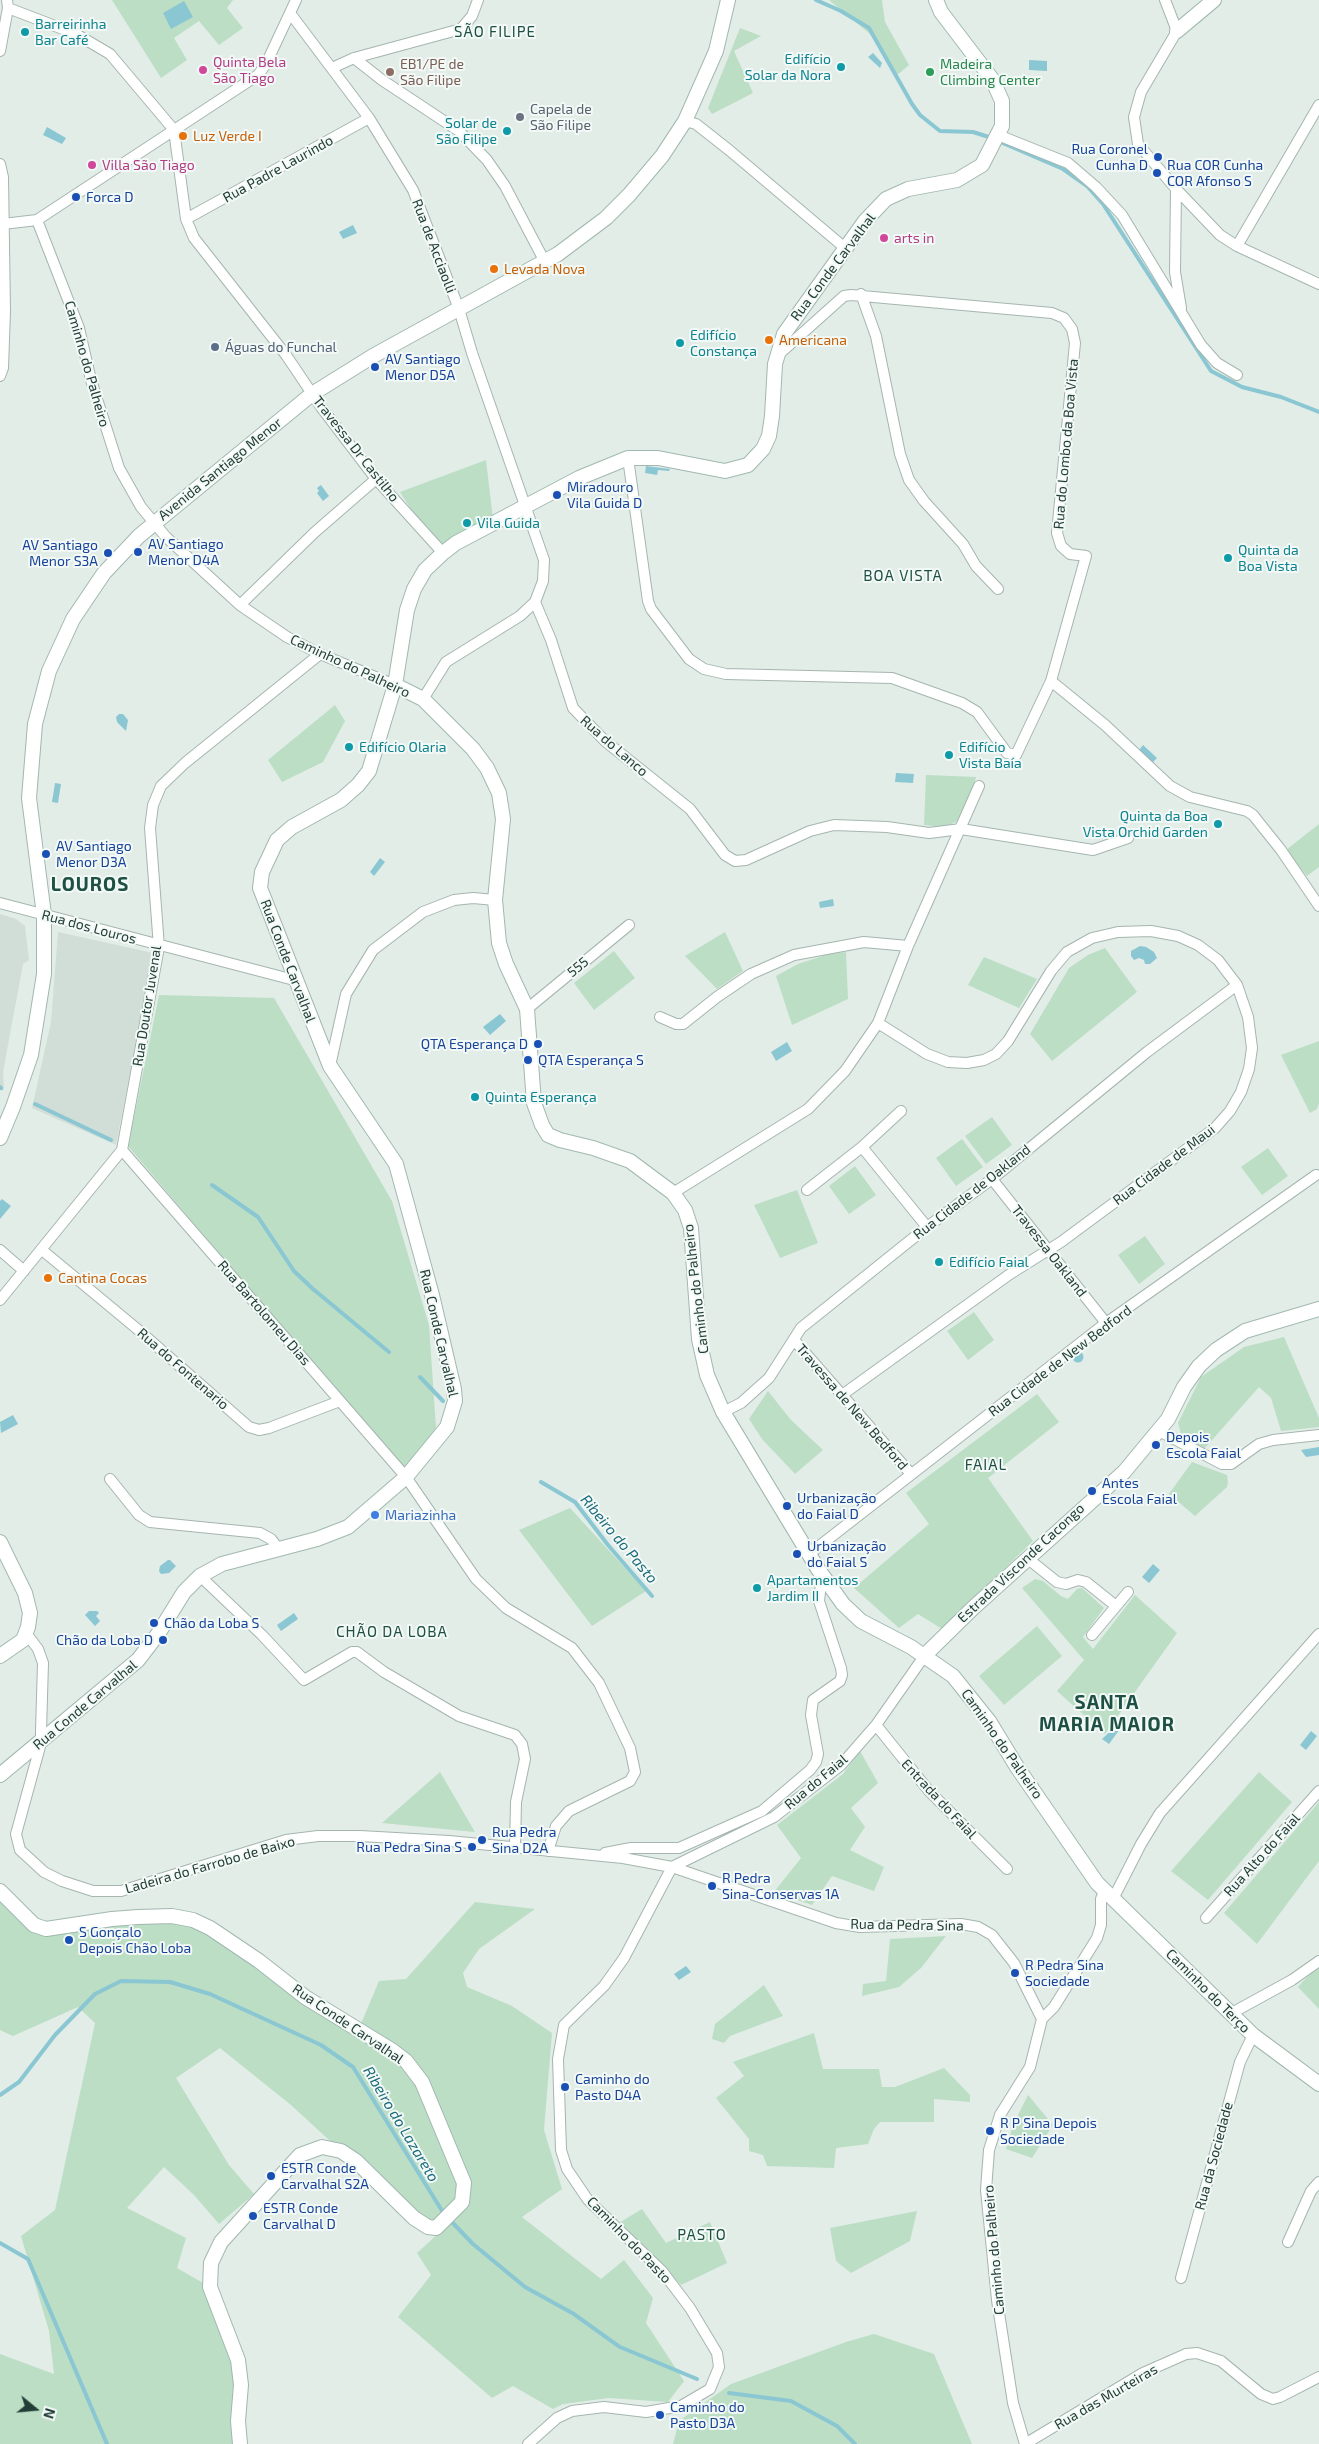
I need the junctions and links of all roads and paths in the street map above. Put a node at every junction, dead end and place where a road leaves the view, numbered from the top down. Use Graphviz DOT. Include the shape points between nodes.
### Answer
graph roads {
  1 [pos="296,0"];
  2 [pos="478,0"];
  3 [pos="728,0"];
  4 [pos="936,0"];
  5 [pos="1165,0"];
  6 [pos="1214,0"];
  7 [pos="7,4"];
  8 [pos="290,13"];
  9 [pos="1177,31"];
  10 [pos="0,51"];
  11 [pos="354,58"];
  12 [pos="332,68"];
  13 [pos="1319,105"];
  14 [pos="369,118"];
  15 [pos="685,121"];
  16 [pos="174,130"];
  17 [pos="998,135"];
  18 [pos="0,164"];
  19 [pos="1176,189"];
  20 [pos="186,219"];
  21 [pos="37,220"];
  22 [pos="3,224"];
  23 [pos="1237,246"];
  24 [pos="845,248"];
  25 [pos="545,262"];
  26 [pos="1319,284"];
  27 [pos="861,294"];
  28 [pos="459,309"];
  29 [pos="1182,314"];
  30 [pos="777,355"];
  31 [pos="1238,375"];
  32 [pos="0,376"];
  33 [pos="312,394"];
  34 [pos="628,458"];
  35 [pos="376,479"];
  36 [pos="526,506"];
  37 [pos="154,522"];
  38 [pos="443,553"];
  39 [pos="998,589"];
  40 [pos="535,602"];
  41 [pos="240,605"];
  42 [pos="320,654"];
  43 [pos="1051,681"];
  44 [pos="395,685"];
  45 [pos="422,699"];
  46 [pos="979,786"];
  47 [pos="961,829"];
  48 [pos="1128,838"];
  49 [pos="495,900"];
  50 [pos="0,903"];
  51 [pos="1319,906"];
  52 [pos="44,915"];
  53 [pos="628,925"];
  54 [pos="159,946"];
  55 [pos="908,946"];
  56 [pos="294,980"];
  57 [pos="1237,985"];
  58 [pos="527,1009"];
  59 [pos="660,1017"];
  60 [pos="878,1023"];
  61 [pos="330,1066"];
  62 [pos="901,1111"];
  63 [pos="0,1138"];
  64 [pos="862,1147"];
  65 [pos="122,1150"];
  66 [pos="1316,1175"];
  67 [pos="992,1179"];
  68 [pos="807,1190"];
  69 [pos="673,1193"];
  70 [pos="927,1227"];
  71 [pos="1048,1248"];
  72 [pos="0,1250"];
  73 [pos="42,1250"];
  74 [pos="24,1271"];
  75 [pos="0,1300"];
  76 [pos="1319,1309"];
  77 [pos="1106,1324"];
  78 [pos="794,1340"];
  79 [pos="842,1395"];
  80 [pos="340,1401"];
  81 [pos="723,1412"];
  82 [pos="1160,1431"];
  83 [pos="1319,1435"];
  84 [pos="910,1474"];
  85 [pos="406,1477"];
  86 [pos="110,1479"];
  87 [pos="0,1542"];
  88 [pos="278,1548"];
  89 [pos="809,1554"];
  90 [pos="1027,1558"];
  91 [pos="822,1574"];
  92 [pos="200,1576"];
  93 [pos="1128,1592"];
  94 [pos="1116,1606"];
  95 [pos="26,1633"];
  96 [pos="1319,1634"];
  97 [pos="1092,1635"];
  98 [pos="925,1655"];
  99 [pos="0,1656"];
  100 [pos="876,1724"];
  101 [pos="40,1743"];
  102 [pos="0,1775"];
  103 [pos="1319,1791"];
  104 [pos="515,1847"];
  105 [pos="548,1851"];
  106 [pos="594,1855"];
  107 [pos="672,1866"];
  108 [pos="1007,1869"];
  109 [pos="0,1891"];
  110 [pos="1110,1893"];
  111 [pos="1206,1918"];
  112 [pos="1319,1961"];
  113 [pos="1230,2014"];
  114 [pos="1042,2019"];
  115 [pos="1252,2035"];
  116 [pos="1319,2084"];
  117 [pos="1319,2182"];
  118 [pos="1288,2242"];
  119 [pos="1181,2278"];
  120 [pos="1319,2377"];
  121 [pos="240,2444"];
  122 [pos="528,2444"];
  123 [pos="1025,2444"];
  1 -- 8 [label="street"];
  2 -- 11 [label="street" via="472,16 460,29"];
  3 -- 15 [label="street, Avenida Santiago Menor" via="716,50"];
  4 -- 17 [label="street, Rua Conde Carvalhal" via="940,12 992,79 1002,101 1002,126"];
  5 -- 9 [label="street"];
  6 -- 9 [label="street"];
  7 -- 10 [label="street"];
  7 -- 16 [label="street" via="76,34 110,54"];
  8 -- 12 [label="street, Rua de Acciaolli"];
  8 -- 16 [label="street" via="258,75"];
  9 -- 19 [label="street" via="1141,92 1134,117 1138,144"];
  11 -- 12 [label="street"];
  11 -- 25 [label="street" via="465,136 505,186"];
  12 -- 14 [label="street, Rua de Acciaolli"];
  13 -- 23 [label="street"];
  14 -- 20 [label="street, Rua Padre Laurindo"];
  14 -- 28 [label="street, Rua de Acciaolli" via="412,190"];
  15 -- 24 [label="street" via="696,124 729,150"];
  15 -- 25 [label="street, Avenida Santiago Menor" via="662,156 629,195 581,238"];
  16 -- 20 [label="street, Travessa Dr Castilho"];
  16 -- 21 [label="street"];
  17 -- 24 [label="street, Rua Conde Carvalhal" via="982,164 966,176 908,189 886,199"];
  17 -- 29 [label="street" via="1068,163 1096,187 1122,215"];
  18 -- 22 [label="street"];
  19 -- 23 [label="street" via="1220,235"];
  19 -- 29 [label="street" via="1175,272"];
  20 -- 33 [label="street, Travessa Dr Castilho" via="194,238"];
  21 -- 22 [label="street"];
  21 -- 37 [label="street, Caminho do Palheiro" via="79,328 91,380 119,468 141,507"];
  22 -- 32 [label="street" via="5,311"];
  23 -- 26 [label="street"];
  24 -- 30 [label="street, Rua Conde Carvalhal" via="790,324"];
  25 -- 28 [label="street, Avenida Santiago Menor"];
  27 -- 30 [label="street, Rua do Lombo da Boa Vista" via="844,296"];
  27 -- 39 [label="street" via="876,336 900,454 909,480"];
  27 -- 43 [label="street, Rua do Lombo da Boa Vista" via="1052,313 1064,318 1072,329 1075,343 1057,534 1061,546 1070,554 1086,556"];
  28 -- 33 [label="street, Avenida Santiago Menor"];
  28 -- 36 [label="street, Rua de Acciaolli"];
  29 -- 31 [label="street" via="1208,354"];
  30 -- 34 [label="street, Rua Conde Carvalhal" via="769,436 763,449 748,465 725,471 658,458"];
  33 -- 35 [label="street, Travessa Dr Castilho"];
  33 -- 37 [label="street, Avenida Santiago Menor"];
  34 -- 36 [label="street, Rua Conde Carvalhal" via="579,478"];
  34 -- 43 [label="street" via="648,601 682,652 704,669 726,674 892,678 962,703 977,712 998,742 1012,755 1020,752"];
  35 -- 38 [label="street, Travessa Dr Castilho"];
  35 -- 41 [label="street" via="315,532"];
  36 -- 38 [label="street, Rua Conde Carvalhal"];
  36 -- 40 [label="street, Rua de Acciaolli" via="544,560 543,581"];
  37 -- 41 [label="street, Caminho do Palheiro" via="166,538"];
  37 -- 52 [label="street, Avenida Santiago Menor" via="113,562 94,586 58,650 41,697 31,750 29,798"];
  38 -- 44 [label="street, Rua Conde Carvalhal" via="425,570 414,589 407,610"];
  40 -- 45 [label="street" via="520,616 446,662"];
  40 -- 47 [label="street, Rua do Lanco" via="551,640 569,700 577,714 632,764 690,809 725,856 735,862 834,824 929,833"];
  41 -- 42 [label="street, Caminho do Palheiro" via="287,637"];
  42 -- 44 [label="street, Caminho do Palheiro"];
  42 -- 54 [label="street, Rua Doutor Juvenal" via="161,786 153,805 150,828"];
  43 -- 51 [label="street" via="1105,725 1170,786 1190,797 1254,815"];
  44 -- 45 [label="street, Caminho do Palheiro"];
  44 -- 56 [label="street, Rua Conde Carvalhal" via="368,771 341,800 292,827 277,840 262,872 260,888"];
  45 -- 49 [label="street, Caminho do Palheiro" via="473,749 499,793 503,819"];
  46 -- 47 [label="street"];
  47 -- 48 [label="street" via="1093,850"];
  47 -- 55 [label="street"];
  49 -- 58 [label="street, Caminho do Palheiro" via="499,943"];
  49 -- 61 [label="street" via="454,900 424,912 373,950 346,994"];
  50 -- 52 [label="street, Rua dos Louros"];
  52 -- 54 [label="street, Rua dos Louros"];
  52 -- 63 [label="street, Avenida Santiago Menor" via="44,974 36,1033"];
  53 -- 58 [label="street, 555"];
  54 -- 56 [label="street, Rua dos Louros"];
  54 -- 65 [label="street, Rua Doutor Juvenal"];
  55 -- 59 [label="street" via="864,942 794,955 751,974 683,1024"];
  55 -- 60 [label="street"];
  56 -- 61 [label="street, Rua Conde Carvalhal"];
  57 -- 60 [label="street, Rua Cidade de Maui" via="1218,960 1198,945 1178,936 1151,931 1118,932 1092,938 1067,952 1051,971 1008,1041 996,1054 984,1060 967,1064 948,1062 927,1054"];
  57 -- 67 [label="street, Rua Cidade de Oakland" via="1147,1052"];
  57 -- 71 [label="street, Rua Cidade de Maui" via="1248,1016 1252,1048 1246,1077 1230,1111 1215,1128 1061,1242"];
  58 -- 69 [label="street, Caminho do Palheiro" via="536,1110 548,1135 630,1161"];
  60 -- 69 [label="street" via="845,1071 808,1109"];
  61 -- 85 [label="street, Rua Conde Carvalhal" via="396,1164 454,1389 455,1401 447,1427"];
  62 -- 64 [label="street"];
  64 -- 68 [label="street"];
  64 -- 70 [label="street"];
  65 -- 73 [label="street, Rua Doutor Juvenal"];
  65 -- 80 [label="street, Rua Bartolomeu Dias"];
  66 -- 77 [label="street, Rua Cidade de New Bedford"];
  67 -- 70 [label="street, Rua Cidade de Oakland"];
  67 -- 71 [label="street, Travessa Oakland"];
  69 -- 81 [label="street, Caminho do Palheiro" via="685,1210 691,1228 699,1339 707,1375"];
  70 -- 78 [label="street, Rua Cidade de Oakland" via="801,1328"];
  71 -- 77 [label="street, Travessa Oakland"];
  71 -- 79 [label="street, Rua Cidade de Maui"];
  72 -- 74 [label="street"];
  73 -- 74 [label="street, Rua Doutor Juvenal"];
  73 -- 80 [label="street, Rua do Fontenario" via="249,1427 269,1428"];
  74 -- 75 [label="street, Rua Doutor Juvenal"];
  76 -- 82 [label="street, Estrada Visconde Cacongo" via="1246,1331 1228,1340 1198,1366"];
  77 -- 84 [label="street, Rua Cidade de New Bedford"];
  78 -- 79 [label="street, Travessa de New Bedford"];
  78 -- 81 [label="street, Rua Cidade de Oakland" via="769,1378 741,1404"];
  79 -- 84 [label="street, Travessa de New Bedford"];
  80 -- 85 [label="street, Rua Bartolomeu Dias"];
  81 -- 89 [label="street, Caminho do Palheiro"];
  82 -- 83 [label="street" via="1222,1464 1231,1464 1260,1444"];
  82 -- 90 [label="street, Estrada Visconde Cacongo" via="1124,1472"];
  84 -- 89 [label="street, Rua Cidade de New Bedford"];
  85 -- 88 [label="street, Rua Conde Carvalhal" via="348,1527 317,1539"];
  85 -- 105 [label="street, Rua Bartolomeu Dias" via="490,1595 572,1648 586,1663 630,1748 635,1772 630,1781 569,1811 556,1826"];
  86 -- 88 [label="street" via="139,1516 150,1522 260,1533"];
  87 -- 95 [label="street" via="25,1593 30,1613"];
  88 -- 92 [label="street, Rua Conde Carvalhal" via="222,1564"];
  89 -- 91 [label="street, Caminho do Palheiro"];
  90 -- 94 [label="street" via="1057,1582 1086,1582"];
  90 -- 98 [label="street, Estrada Visconde Cacongo"];
  91 -- 98 [label="street, Caminho do Palheiro" via="843,1604 861,1621"];
  91 -- 106 [label="street" via="819,1601 842,1675 840,1681 813,1700 811,1715 818,1754 810,1770 762,1811 679,1848 631,1848"];
  92 -- 101 [label="street, Rua Conde Carvalhal" via="184,1592 138,1660"];
  92 -- 104 [label="street" via="304,1680 357,1652 384,1672 459,1716 514,1735 522,1744 525,1759 516,1802"];
  93 -- 94 [label="street"];
  94 -- 97 [label="street"];
  95 -- 99 [label="street" via="17,1645"];
  95 -- 101 [label="street, Ladeira do Farrobo de Baixo" via="38,1649 43,1663"];
  96 -- 110 [label="street" via="1160,1813"];
  98 -- 100 [label="street, Rua do Faial"];
  98 -- 110 [label="street, Caminho do Palheiro" via="953,1676 972,1698 1091,1875"];
  100 -- 107 [label="street, Rua do Faial" via="841,1765 774,1817"];
  100 -- 108 [label="street, Entrada do Faial" via="929,1791"];
  101 -- 102 [label="street, Rua Conde Carvalhal"];
  101 -- 104 [label="street, Ladeira do Farrobo de Baixo" via="17,1822 17,1842 20,1850 44,1872 93,1891 121,1891 286,1840 318,1836 370,1836"];
  103 -- 111 [label="street, Rua Alto do Faial"];
  104 -- 105 [label="street, Ladeira do Farrobo de Baixo"];
  105 -- 106 [label="street, Ladeira do Farrobo de Baixo"];
  106 -- 107 [label="street, Ladeira do Farrobo de Baixo"];
  107 -- 114 [label="street, Rua da Pedra Sina" via="836,1923 860,1927 961,1924 978,1927 992,1934 1014,1963"];
  107 -- 122 [label="street, Caminho do Pasto" via="624,1958 604,1986 564,2025 558,2059 561,2150 567,2169 588,2200 662,2271 690,2308 717,2353 719,2368 710,2389 673,2408 646,2412 604,2406 572,2412 557,2418"];
  109 -- 121 [label="street, Rua Conde Carvalhal" via="34,1925 46,1929 112,1918 172,1916 193,1920 259,1961 305,1997 393,2051 416,2071 422,2082 461,2173 464,2193 462,2202 436,2228 414,2218 342,2151 322,2147 300,2155 221,2242 211,2264 210,2287 238,2360"];
  110 -- 113 [label="street, Caminho do Terço"];
  110 -- 114 [label="street, Caminho do Palheiro" via="1101,1899 1097,1938 1054,2007"];
  112 -- 113 [label="street" via="1292,1980"];
  113 -- 115 [label="street, Caminho do Terço"];
  114 -- 123 [label="street, Caminho do Palheiro" via="1030,2067 993,2132 986,2190 997,2300 1013,2403"];
  115 -- 116 [label="street, Caminho do Terço"];
  115 -- 119 [label="street, Rua da Sociedade" via="1240,2062"];
  117 -- 118 [label="street" via="1311,2192"];
  120 -- 123 [label="street, Rua das Murteiras" via="1273,2399 1261,2394 1221,2361 1197,2353 1186,2354 1143,2373"];
}
